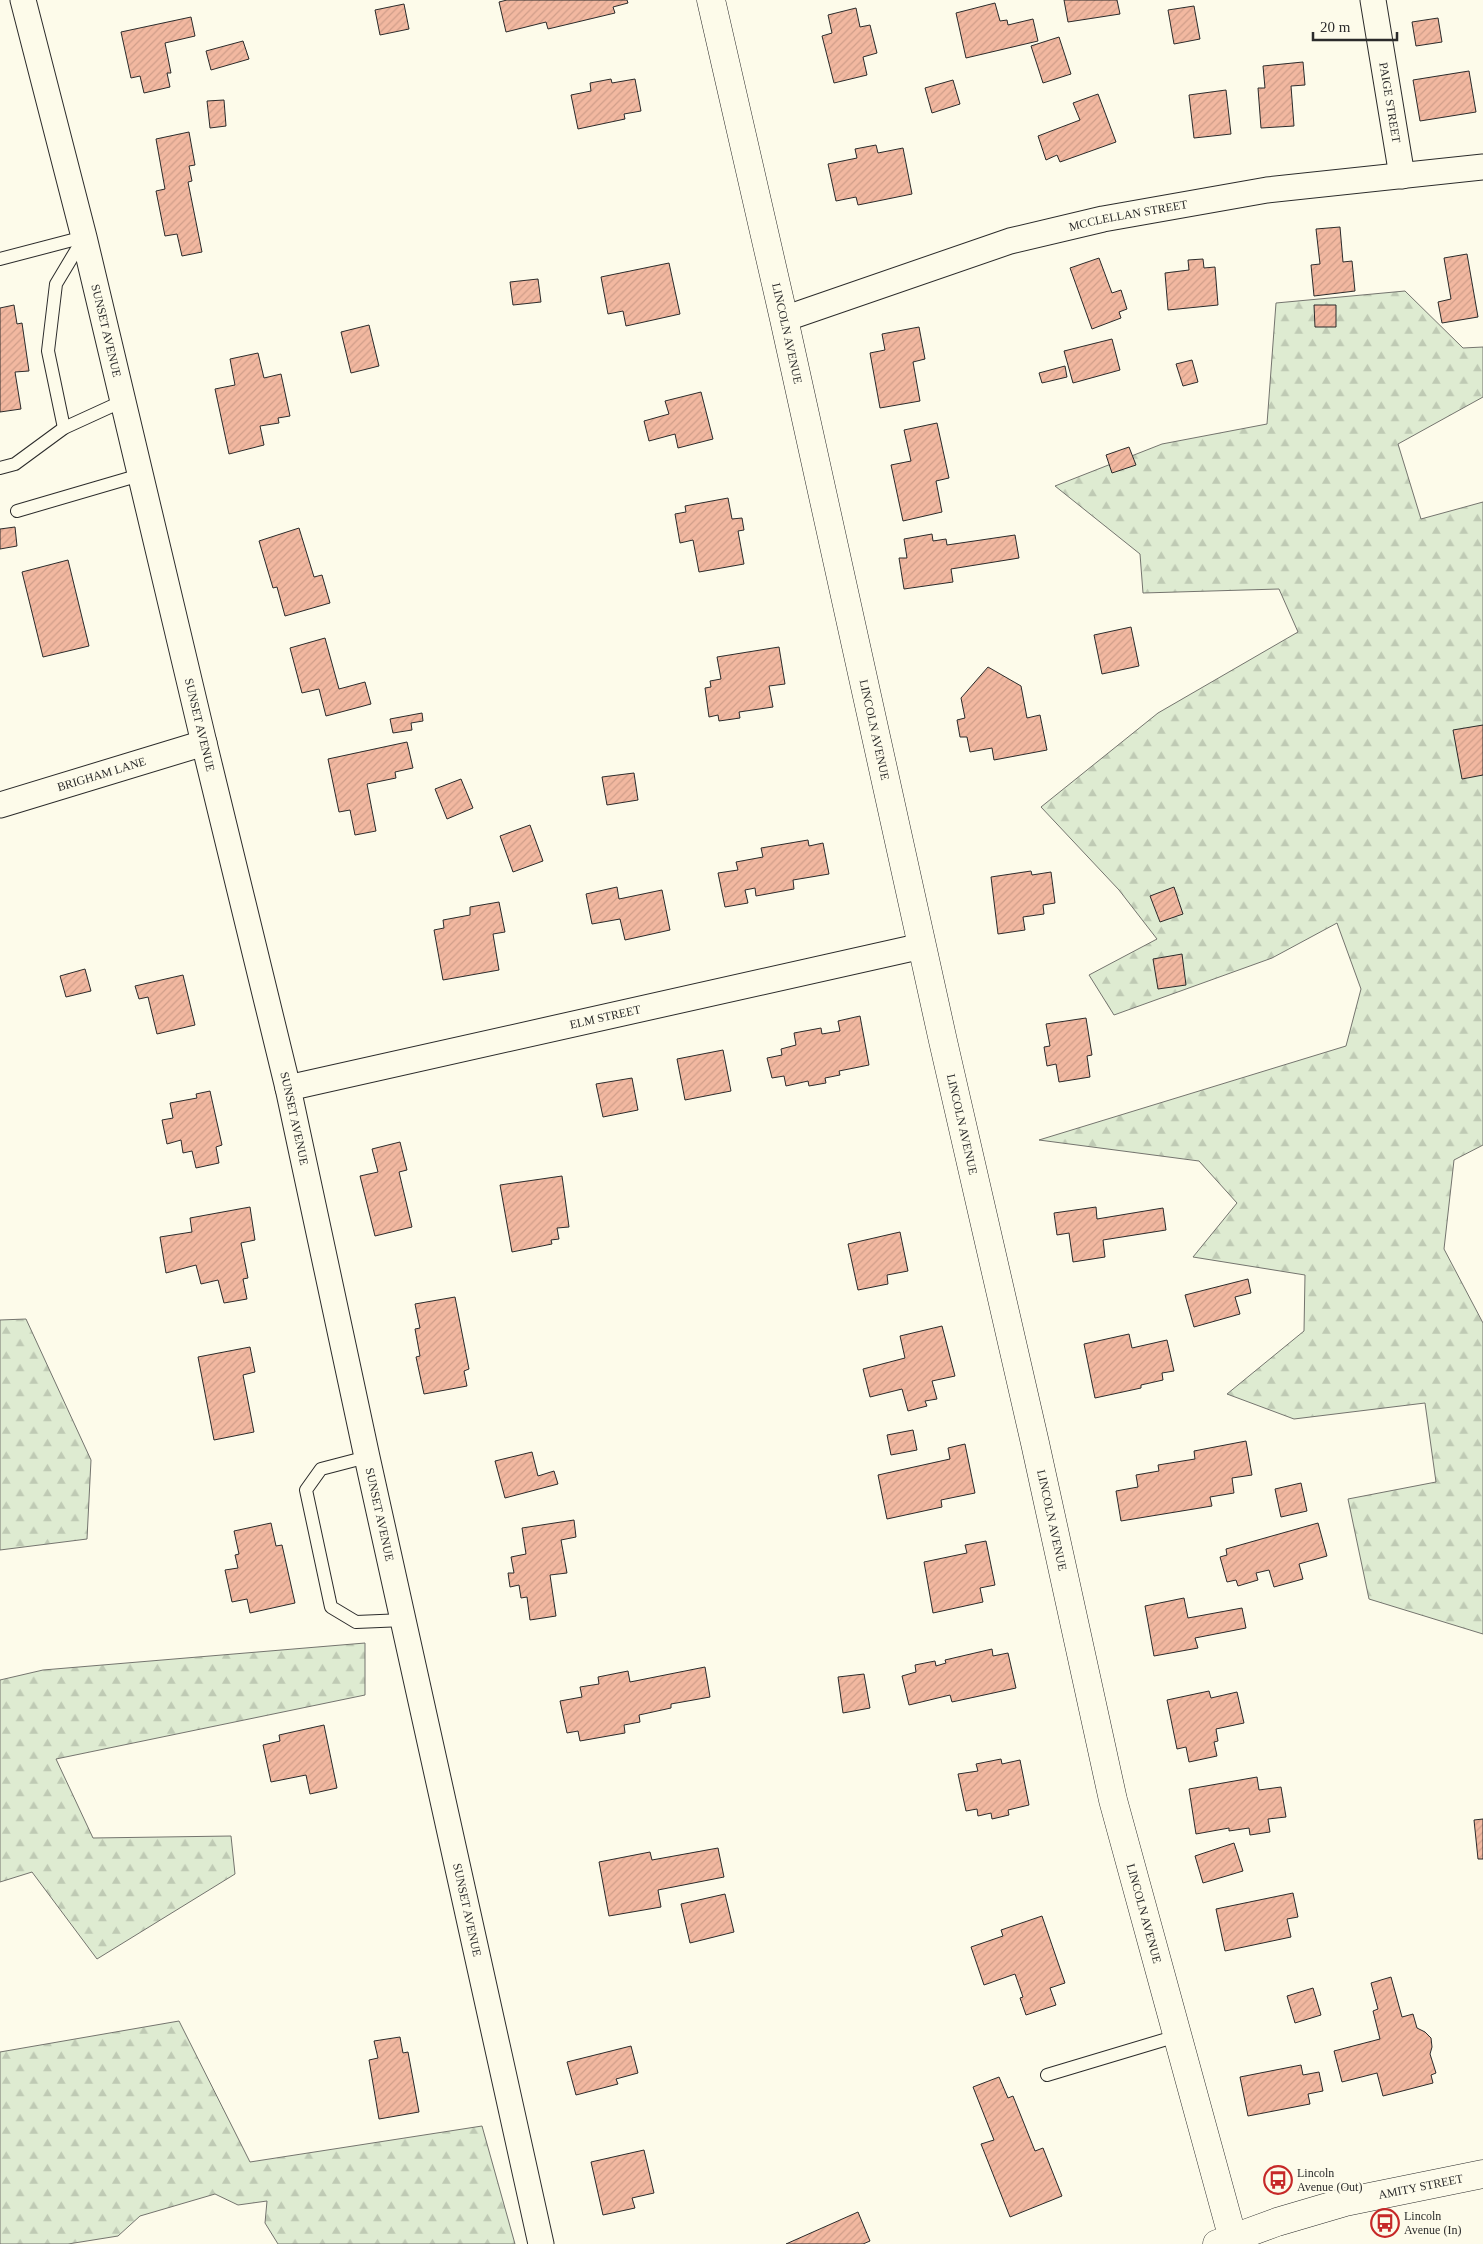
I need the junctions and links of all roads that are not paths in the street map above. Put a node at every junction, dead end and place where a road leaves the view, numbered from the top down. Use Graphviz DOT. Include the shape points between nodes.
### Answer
graph roads {
  1 [pos="23,0"];
  2 [pos="711,0"];
  3 [pos="1373,0"];
  4 [pos="1483,166"];
  5 [pos="1402,176"];
  6 [pos="84,237"];
  7 [pos="0,259"];
  8 [pos="784,319"];
  9 [pos="123,401"];
  10 [pos="64,428"];
  11 [pos="0,468"];
  12 [pos="140,475"];
  13 [pos="17,511"];
  14 [pos="204,743"];
  15 [pos="0,805"];
  16 [pos="922,946"];
  17 [pos="288,1088"];
  18 [pos="367,1457"];
  19 [pos="404,1620"];
  20 [pos="1177,2036"];
  21 [pos="1047,2075"];
  22 [pos="1483,2174"];
  23 [pos="1228,2242"];
  24 [pos="541,2244"];
  1 -- 6 [label="street, SUNSET AVENUE"];
  2 -- 8 [label="street, LINCOLN AVENUE"];
  3 -- 5 [label="street, PAIGE STREET"];
  4 -- 5 [label="street, MCCLELLAN STREET"];
  5 -- 8 [label="street, MCCLELLAN STREET" via="1232,195 1010,241"];
  6 -- 7 [label="lane"];
  6 -- 9 [label="street, SUNSET AVENUE"];
  6 -- 10 [label="lane" via="56,284 48,351"];
  8 -- 16 [label="street, LINCOLN AVENUE"];
  9 -- 10 [label="lane"];
  9 -- 12 [label="street, SUNSET AVENUE"];
  10 -- 11 [label="lane" via="15,464"];
  12 -- 13 [label="lane"];
  12 -- 14 [label="street, SUNSET AVENUE"];
  14 -- 15 [label="street, BRIGHAM LANE"];
  14 -- 17 [label="street, SUNSET AVENUE"];
  16 -- 17 [label="street, ELM STREET"];
  16 -- 20 [label="street, LINCOLN AVENUE" via="1113,1800"];
  17 -- 18 [label="street, SUNSET AVENUE"];
  18 -- 19 [label="street, SUNSET AVENUE"];
  18 -- 19 [label="lane" via="321,1468 306,1490 331,1607 356,1622"];
  19 -- 24 [label="street, SUNSET AVENUE"];
  20 -- 21 [label="lane"];
  20 -- 23 [label="street, LINCOLN AVENUE"];
  22 -- 23 [label="street, AMITY STREET" via="1345,2202 1277,2222"];
}
